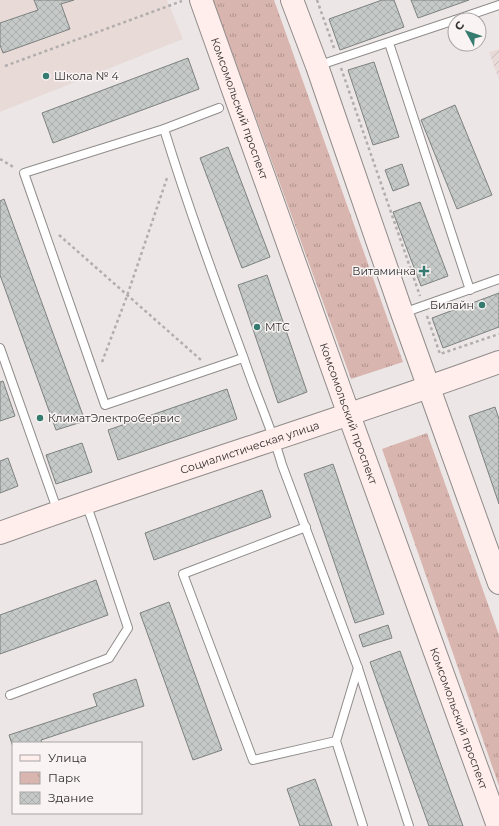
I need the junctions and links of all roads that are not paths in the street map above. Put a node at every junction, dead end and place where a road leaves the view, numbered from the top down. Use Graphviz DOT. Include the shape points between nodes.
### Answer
graph roads {
  1 [pos="191,0"];
  2 [pos="292,0"];
  3 [pos="499,5"];
  4 [pos="478,12"];
  5 [pos="447,23"];
  6 [pos="388,42"];
  7 [pos="317,66"];
  8 [pos="219,108"];
  9 [pos="164,129"];
  10 [pos="499,279"];
  11 [pos="470,290"];
  12 [pos="402,313"];
  13 [pos="0,348"];
  14 [pos="243,358"];
  15 [pos="499,362"];
  16 [pos="429,388"];
  17 [pos="348,415"];
  18 [pos="275,439"];
  19 [pos="85,502"];
  20 [pos="58,512"];
  21 [pos="306,526"];
  22 [pos="0,533"];
  23 [pos="499,583"];
  24 [pos="358,668"];
  25 [pos="10,695"];
  26 [pos="336,741"];
  27 [pos="363,826"];
  28 [pos="409,826"];
  29 [pos="498,826"];
  1 -- 17 [label="main road, Комсомольский проспект"];
  2 -- 7 [label="main road"];
  3 -- 4 [label="lane"];
  5 -- 6 [label="lane"];
  6 -- 7 [label="lane"];
  6 -- 11 [label="lane"];
  7 -- 12 [label="main road"];
  8 -- 9 [label="lane"];
  9 -- 14 [label="lane"];
  9 -- 14 [label="lane" via="24,173 105,405"];
  10 -- 11 [label="lane"];
  11 -- 12 [label="lane"];
  12 -- 16 [label="main road"];
  13 -- 20 [label="lane"];
  14 -- 18 [label="lane"];
  15 -- 16 [label="main road, Социалистическая улица"];
  16 -- 17 [label="main road, Социалистическая улица"];
  16 -- 23 [label="main road"];
  17 -- 18 [label="main road, Социалистическая улица"];
  17 -- 29 [label="main road, Комсомольский проспект"];
  18 -- 19 [label="main road, Социалистическая улица"];
  18 -- 21 [label="lane" via="282,465"];
  19 -- 20 [label="main road, Социалистическая улица"];
  19 -- 25 [label="lane" via="128,628 109,658"];
  20 -- 22 [label="main road, Социалистическая улица"];
  21 -- 24 [label="lane"];
  21 -- 26 [label="lane" via="183,574 253,760"];
  24 -- 26 [label="lane"];
  24 -- 28 [label="lane"];
  26 -- 27 [label="lane"];
}
